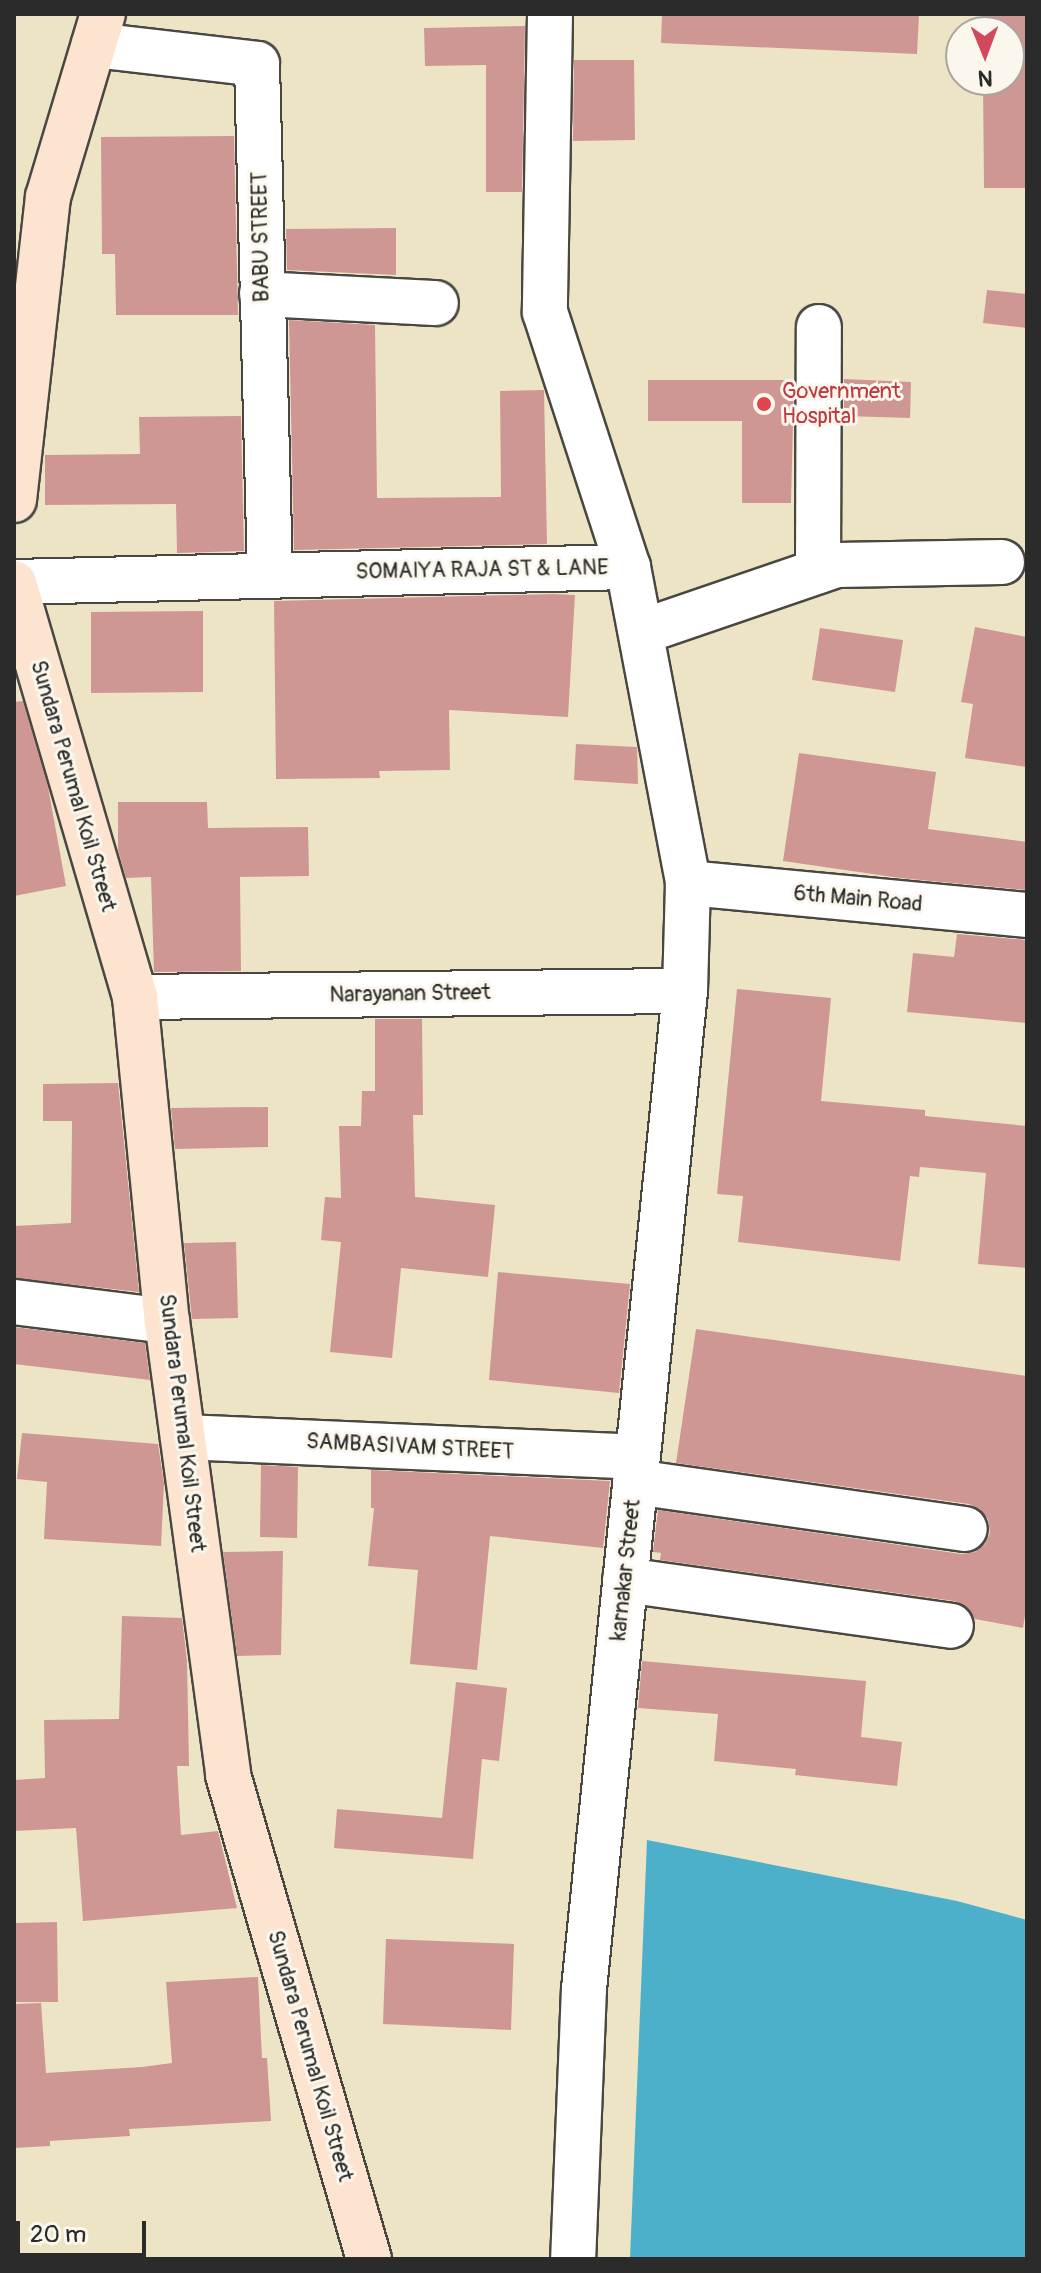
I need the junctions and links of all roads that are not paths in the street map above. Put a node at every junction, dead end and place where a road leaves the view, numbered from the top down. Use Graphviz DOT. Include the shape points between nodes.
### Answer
graph roads {
  1 [pos="550,14"];
  2 [pos="99,30"];
  3 [pos="262,294"];
  4 [pos="436,303"];
  5 [pos="819,327"];
  6 [pos="14,500"];
  7 [pos="1002,562"];
  8 [pos="628,567"];
  9 [pos="818,571"];
  10 [pos="270,575"];
  11 [pos="14,582"];
  12 [pos="641,632"];
  13 [pos="688,883"];
  14 [pos="1027,915"];
  15 [pos="685,991"];
  16 [pos="135,997"];
  17 [pos="14,1302"];
  18 [pos="167,1321"];
  19 [pos="183,1437"];
  20 [pos="636,1469"];
  21 [pos="965,1529"];
  22 [pos="625,1580"];
  23 [pos="951,1626"];
  24 [pos="369,2259"];
  25 [pos="573,2259"];
  1 -- 8 [label="street" via="545,312"];
  2 -- 3 [label="street, BABU STREET" via="257,64"];
  2 -- 6 [label="street" via="48,197"];
  3 -- 4 [label="street"];
  3 -- 10 [label="street, BABU STREET"];
  5 -- 9 [label="street"];
  7 -- 9 [label="street" via="837,565"];
  8 -- 10 [label="street, SOMAIYA RAJA ST & LANE"];
  8 -- 12 [label="street, SOMAIYA RAJA ST & LANE"];
  9 -- 12 [label="street"];
  10 -- 11 [label="street, SOMAIYA RAJA ST & LANE"];
  11 -- 16 [label="street, Sundara Perumal Koil Street"];
  12 -- 13 [label="street, SOMAIYA RAJA ST & LANE"];
  13 -- 14 [label="street, 6th Main Road"];
  13 -- 15 [label="street, karnakar Street"];
  15 -- 16 [label="street, Narayanan Street"];
  15 -- 20 [label="street, karnakar Street"];
  16 -- 18 [label="street, Sundara Perumal Koil Street"];
  17 -- 18 [label="street"];
  18 -- 19 [label="street, Sundara Perumal Koil Street"];
  19 -- 20 [label="street, SAMBASIVAM STREET"];
  19 -- 24 [label="street, Sundara Perumal Koil Street" via="228,1775"];
  20 -- 21 [label="street, SAMBASIVAM STREET"];
  20 -- 22 [label="street, karnakar Street"];
  22 -- 23 [label="street"];
  22 -- 25 [label="street, karnakar Street" via="584,1988"];
}
